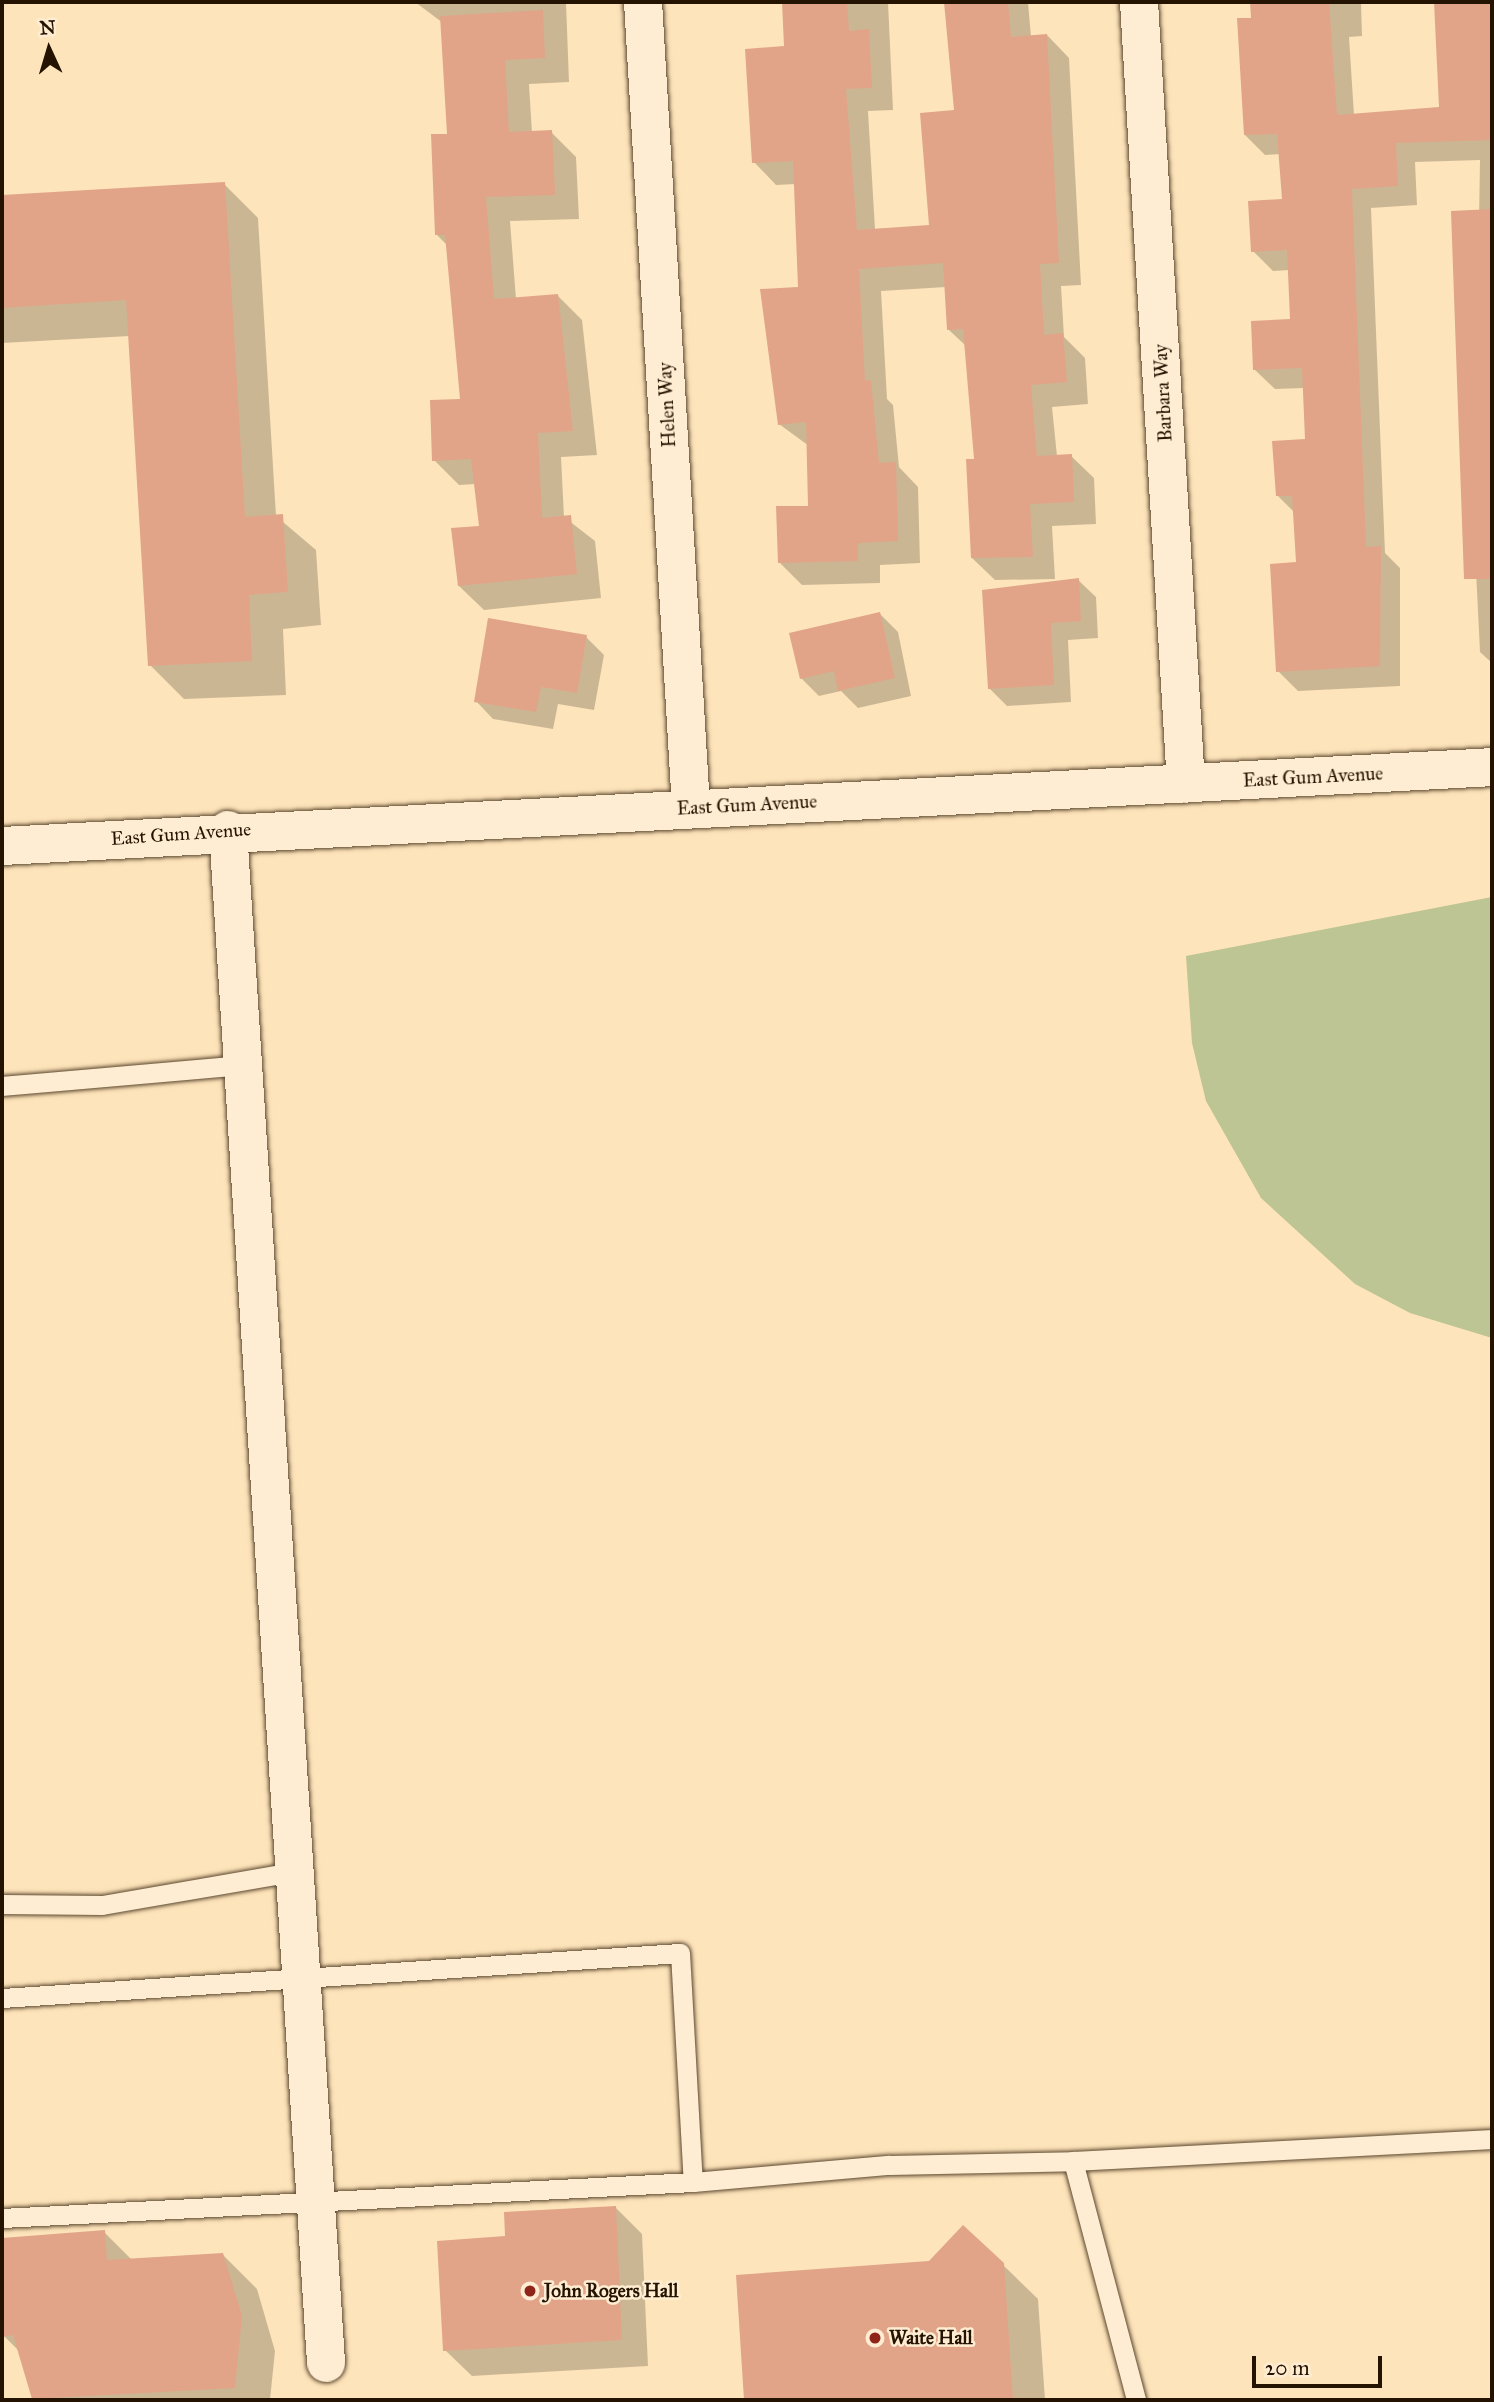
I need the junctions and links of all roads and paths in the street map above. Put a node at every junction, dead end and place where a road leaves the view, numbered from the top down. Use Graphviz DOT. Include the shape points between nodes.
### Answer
graph roads {
  1 [pos="643,2"];
  2 [pos="1139,2"];
  3 [pos="1492,767"];
  4 [pos="1186,784"];
  5 [pos="691,808"];
  6 [pos="228,830"];
  7 [pos="2,846"];
  8 [pos="242,1065"];
  9 [pos="2,1086"];
  10 [pos="293,1872"];
  11 [pos="2,1905"];
  12 [pos="299,1975"];
  13 [pos="2,1998"];
  14 [pos="1492,2139"];
  15 [pos="1073,2161"];
  16 [pos="693,2182"];
  17 [pos="314,2199"];
  18 [pos="2,2218"];
  19 [pos="326,2363"];
  20 [pos="1136,2400"];
  1 -- 5 [label="street, Helen Way"];
  2 -- 4 [label="street, Barbara Way"];
  3 -- 4 [label="street, East Gum Avenue"];
  4 -- 5 [label="street, East Gum Avenue"];
  5 -- 6 [label="street, East Gum Avenue"];
  6 -- 7 [label="street, East Gum Avenue"];
  6 -- 8 [label="street"];
  8 -- 9 [label="lane"];
  8 -- 10 [label="street"];
  10 -- 11 [label="lane" via="102,1905"];
  10 -- 12 [label="street"];
  12 -- 13 [label="lane"];
  12 -- 16 [label="lane" via="680,1953"];
  12 -- 17 [label="street"];
  14 -- 15 [label="lane"];
  15 -- 16 [label="lane" via="889,2165"];
  15 -- 20 [label="lane"];
  16 -- 17 [label="lane"];
  17 -- 18 [label="lane"];
  17 -- 19 [label="street"];
}
